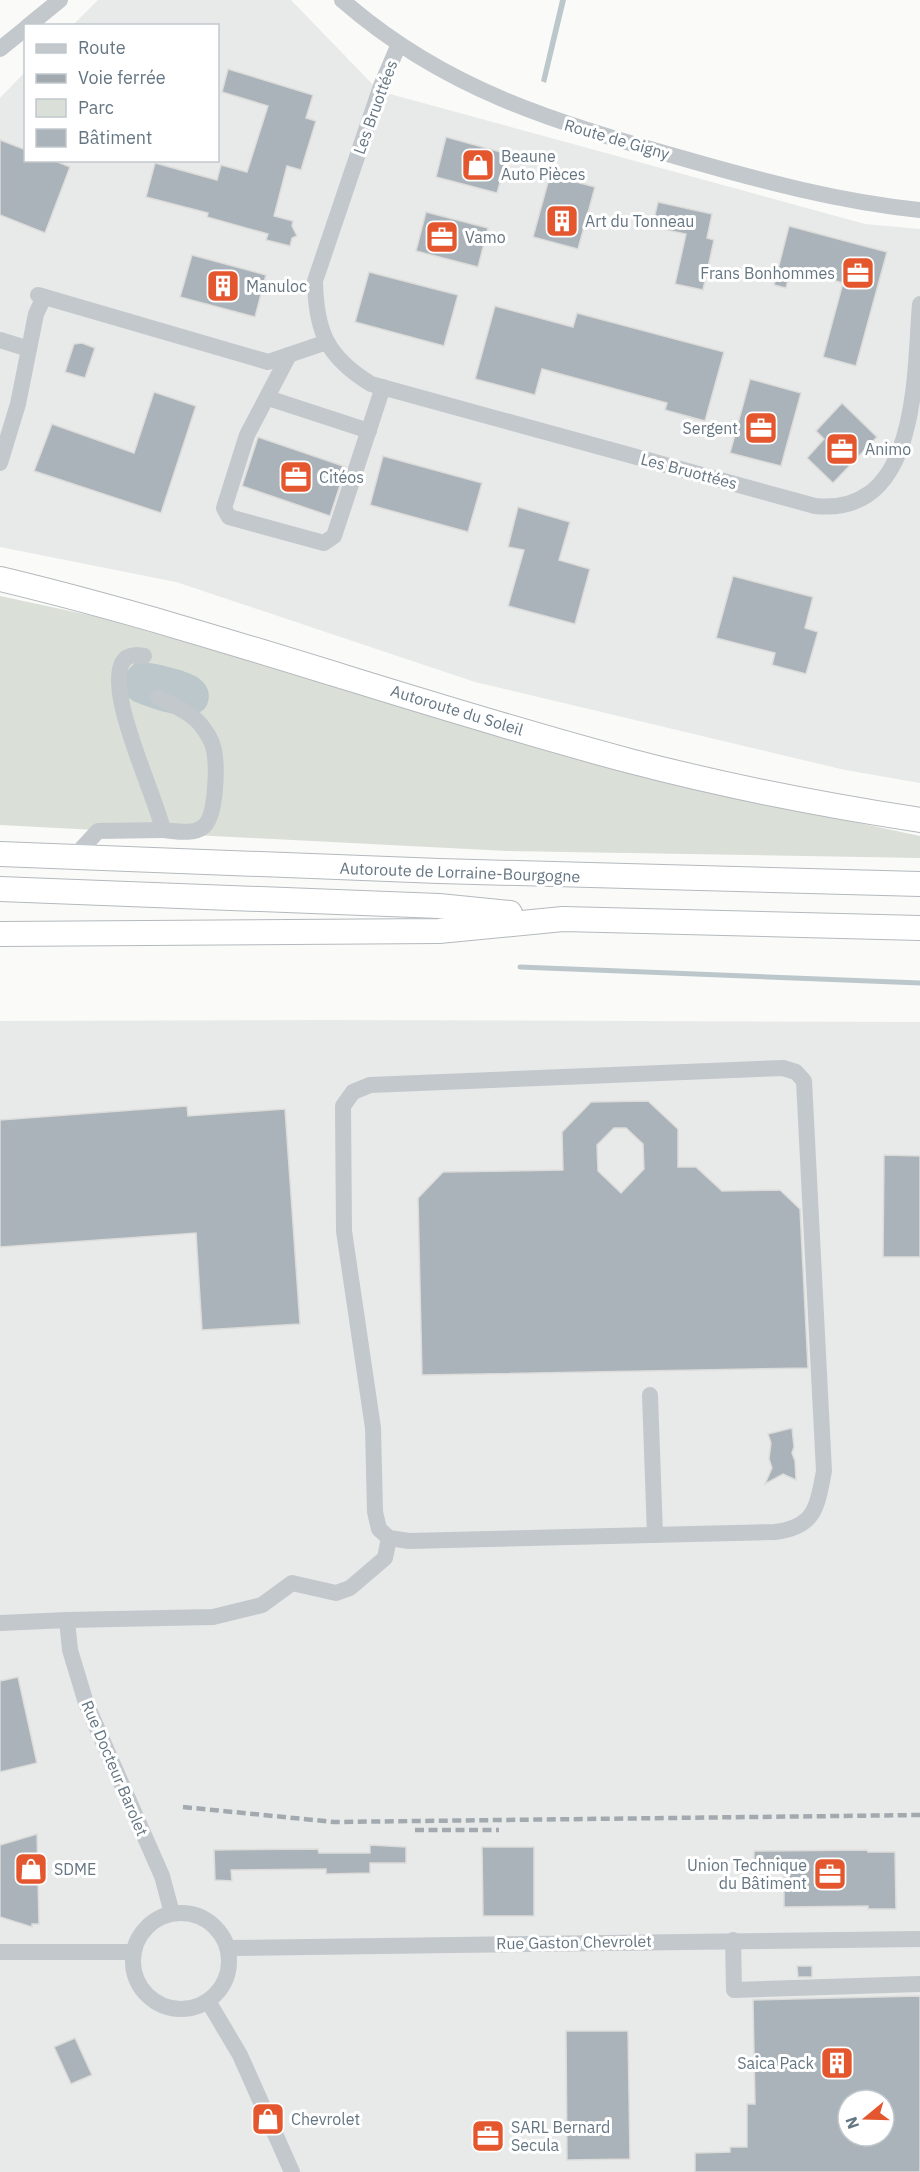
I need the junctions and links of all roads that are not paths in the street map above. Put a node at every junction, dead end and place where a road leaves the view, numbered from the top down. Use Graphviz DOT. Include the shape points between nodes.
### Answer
graph roads {
  1 [pos="60,0"];
  2 [pos="342,0"];
  3 [pos="31,24"];
  4 [pos="24,29"];
  5 [pos="399,44"];
  6 [pos="0,49"];
  7 [pos="920,210"];
  8 [pos="920,304"];
  9 [pos="0,340"];
  10 [pos="327,342"];
  11 [pos="29,349"];
  12 [pos="289,355"];
  13 [pos="383,387"];
  14 [pos="268,398"];
  15 [pos="369,431"];
  16 [pos="0,463"];
  17 [pos="0,579"];
  18 [pos="144,656"];
  19 [pos="158,697"];
  20 [pos="920,820"];
  21 [pos="162,830"];
  22 [pos="0,854"];
  23 [pos="74,857"];
  24 [pos="920,884"];
  25 [pos="0,889"];
  26 [pos="564,919"];
  27 [pos="920,928"];
  28 [pos="0,933"];
  29 [pos="650,1395"];
  30 [pos="655,1535"];
  31 [pos="389,1539"];
  32 [pos="67,1620"];
  33 [pos="0,1623"];
  34 [pos="172,1913"];
  35 [pos="920,1939"];
  36 [pos="733,1940"];
  37 [pos="228,1948"];
  38 [pos="0,1952"];
  39 [pos="133,1952"];
  40 [pos="920,1984"];
  41 [pos="208,2001"];
  42 [pos="292,2172"];
  1 -- 3 [label="street"];
  2 -- 5 [label="street, Route de Gigny"];
  4 -- 6 [label="street"];
  5 -- 7 [label="street, Route de Gigny" via="482,92 589,131 823,195"];
  5 -- 10 [label="street, Les Bruottées" via="315,281 316,311"];
  8 -- 13 [label="street, Les Bruottées" via="905,441 895,465 879,487 846,505 815,506"];
  9 -- 11 [label="street"];
  10 -- 12 [label="street"];
  10 -- 13 [label="street, Les Bruottées" via="345,368"];
  11 -- 12 [label="street" via="41,296 268,362"];
  11 -- 16 [label="street"];
  12 -- 14 [label="street"];
  13 -- 15 [label="street"];
  14 -- 15 [label="street"];
  14 -- 15 [label="street" via="247,435 224,508 229,518 324,543 334,536"];
  17 -- 20 [label="highway, Autoroute du Soleil" via="187,628 633,762 784,797"];
  18 -- 21 [label="street" via="125,659 118,682 128,727"];
  19 -- 21 [label="street" via="200,724 211,739 215,761 213,807 207,823 195,831"];
  21 -- 23 [label="street" via="98,831"];
  22 -- 23 [label="highway, Autoroute de Lorraine-Bourgogne"];
  23 -- 24 [label="highway, Autoroute de Lorraine-Bourgogne"];
  25 -- 26 [label="highway, Autoroute de Lorraine-Bourgogne" via="439,906"];
  26 -- 27 [label="highway"];
  26 -- 28 [label="highway" via="440,931"];
  29 -- 30 [label="street"];
  30 -- 31 [label="street"];
  30 -- 31 [label="street" via="793,1530 806,1523 817,1506 824,1471 804,1081 796,1072 783,1068 370,1085 353,1092 343,1106 344,1231 373,1428 375,1512 379,1529"];
  31 -- 32 [label="street" via="385,1558 350,1588 336,1593 292,1583 262,1605 213,1617"];
  32 -- 33 [label="street"];
  32 -- 34 [label="street, Rue Docteur Barolet" via="70,1650 86,1703 162,1876"];
  34 -- 37 [label="street" via="200,1916 222,1935"];
  34 -- 39 [label="street" via="146,1927"];
  35 -- 36 [label="street, Rue Gaston Chevrolet"];
  36 -- 37 [label="street, Rue Gaston Chevrolet"];
  36 -- 40 [label="street" via="734,1990"];
  37 -- 41 [label="street" via="226,1978"];
  38 -- 39 [label="street"];
  39 -- 41 [label="street" via="138,1984 148,1996 177,2009 194,2008"];
  41 -- 42 [label="street" via="240,2055"];
}
